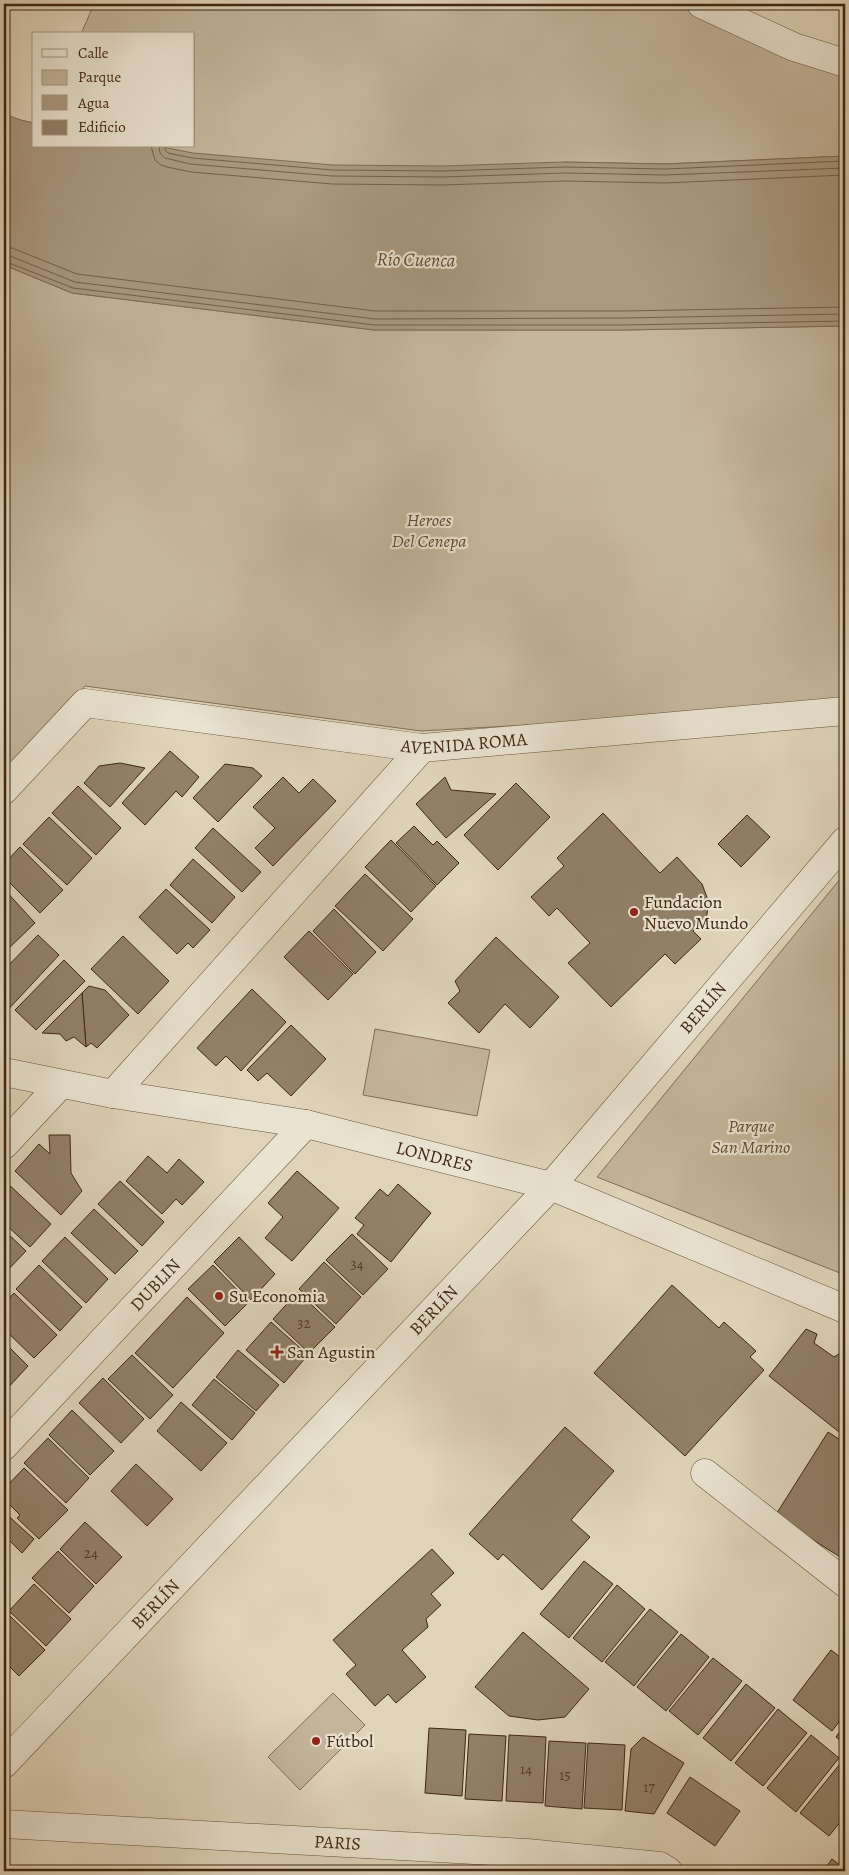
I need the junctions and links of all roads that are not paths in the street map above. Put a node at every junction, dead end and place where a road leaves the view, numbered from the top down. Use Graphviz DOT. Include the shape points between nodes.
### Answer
graph roads {
  1 [pos="700,4"];
  2 [pos="845,63"];
  3 [pos="845,711"];
  4 [pos="422,748"];
  5 [pos="4,790"];
  6 [pos="845,841"];
  7 [pos="4,1072"];
  8 [pos="60,1084"];
  9 [pos="113,1094"];
  10 [pos="306,1124"];
  11 [pos="4,1145"];
  12 [pos="551,1186"];
  13 [pos="845,1309"];
  14 [pos="4,1446"];
  15 [pos="705,1473"];
  16 [pos="845,1583"];
  17 [pos="4,1764"];
  18 [pos="4,1824"];
  19 [pos="668,1871"];
  1 -- 2 [label="street" via="794,47"];
  3 -- 4 [label="street, AVENIDA ROMA"];
  4 -- 5 [label="street, AVENIDA ROMA" via="85,703"];
  4 -- 9 [label="street"];
  6 -- 12 [label="street, BERLÍN"];
  7 -- 8 [label="street, LONDRES"];
  8 -- 9 [label="street, LONDRES"];
  8 -- 11 [label="street"];
  9 -- 10 [label="street, LONDRES"];
  10 -- 12 [label="street, LONDRES"];
  10 -- 14 [label="street, DUBLIN"];
  12 -- 13 [label="street, LONDRES"];
  12 -- 17 [label="street, BERLÍN"];
  15 -- 16 [label="street"];
  18 -- 19 [label="street, PARIS" via="527,1853 660,1866"];
}
